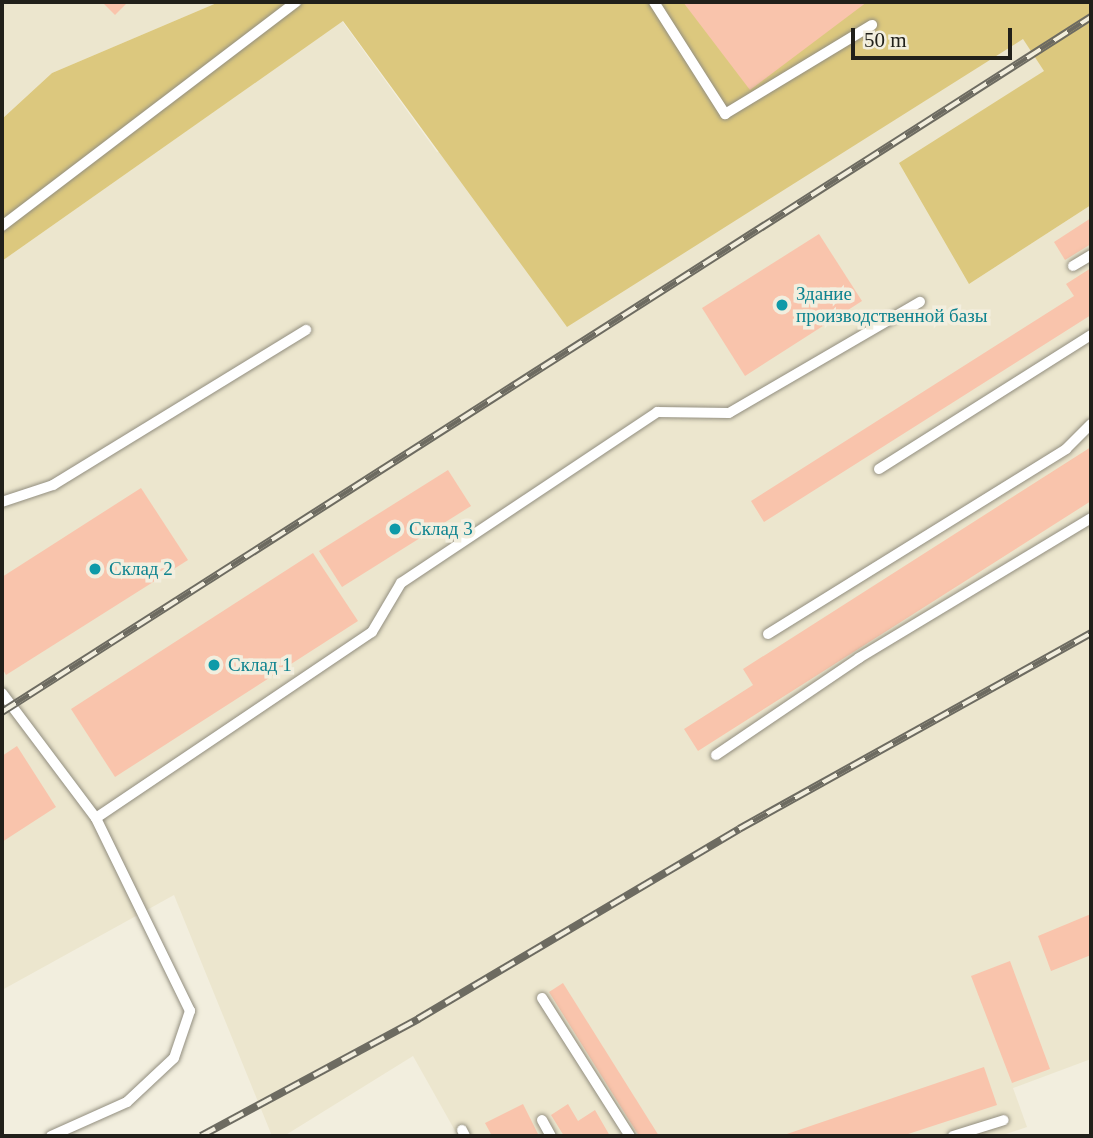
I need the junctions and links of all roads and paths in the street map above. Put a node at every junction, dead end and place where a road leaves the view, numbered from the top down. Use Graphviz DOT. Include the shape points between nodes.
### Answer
graph roads {
  1 [pos="296,2"];
  2 [pos="654,2"];
  3 [pos="872,25"];
  4 [pos="2,226"];
  5 [pos="1091,255"];
  6 [pos="1073,266"];
  7 [pos="920,302"];
  8 [pos="306,330"];
  9 [pos="1091,335"];
  10 [pos="1091,424"];
  11 [pos="878,469"];
  12 [pos="2,502"];
  13 [pos="1091,518"];
  14 [pos="768,634"];
  15 [pos="2,693"];
  16 [pos="716,755"];
  17 [pos="96,818"];
  18 [pos="542,998"];
  19 [pos="542,1120"];
  20 [pos="1004,1120"];
  21 [pos="51,1136"];
  22 [pos="551,1136"];
  23 [pos="630,1136"];
  24 [pos="953,1136"];
  1 -- 4 [label="lane"];
  2 -- 3 [label="lane" via="725,114"];
  5 -- 6 [label="lane"];
  7 -- 17 [label="lane" via="729,413 657,412 401,583 372,632"];
  8 -- 12 [label="lane" via="53,485"];
  9 -- 11 [label="lane"];
  10 -- 14 [label="lane" via="1066,449"];
  13 -- 16 [label="lane" via="859,658"];
  15 -- 17 [label="lane"];
  17 -- 21 [label="lane" via="190,1011 174,1058 127,1102"];
  18 -- 23 [label="lane"];
  19 -- 22 [label="lane"];
  20 -- 24 [label="lane"];
}
